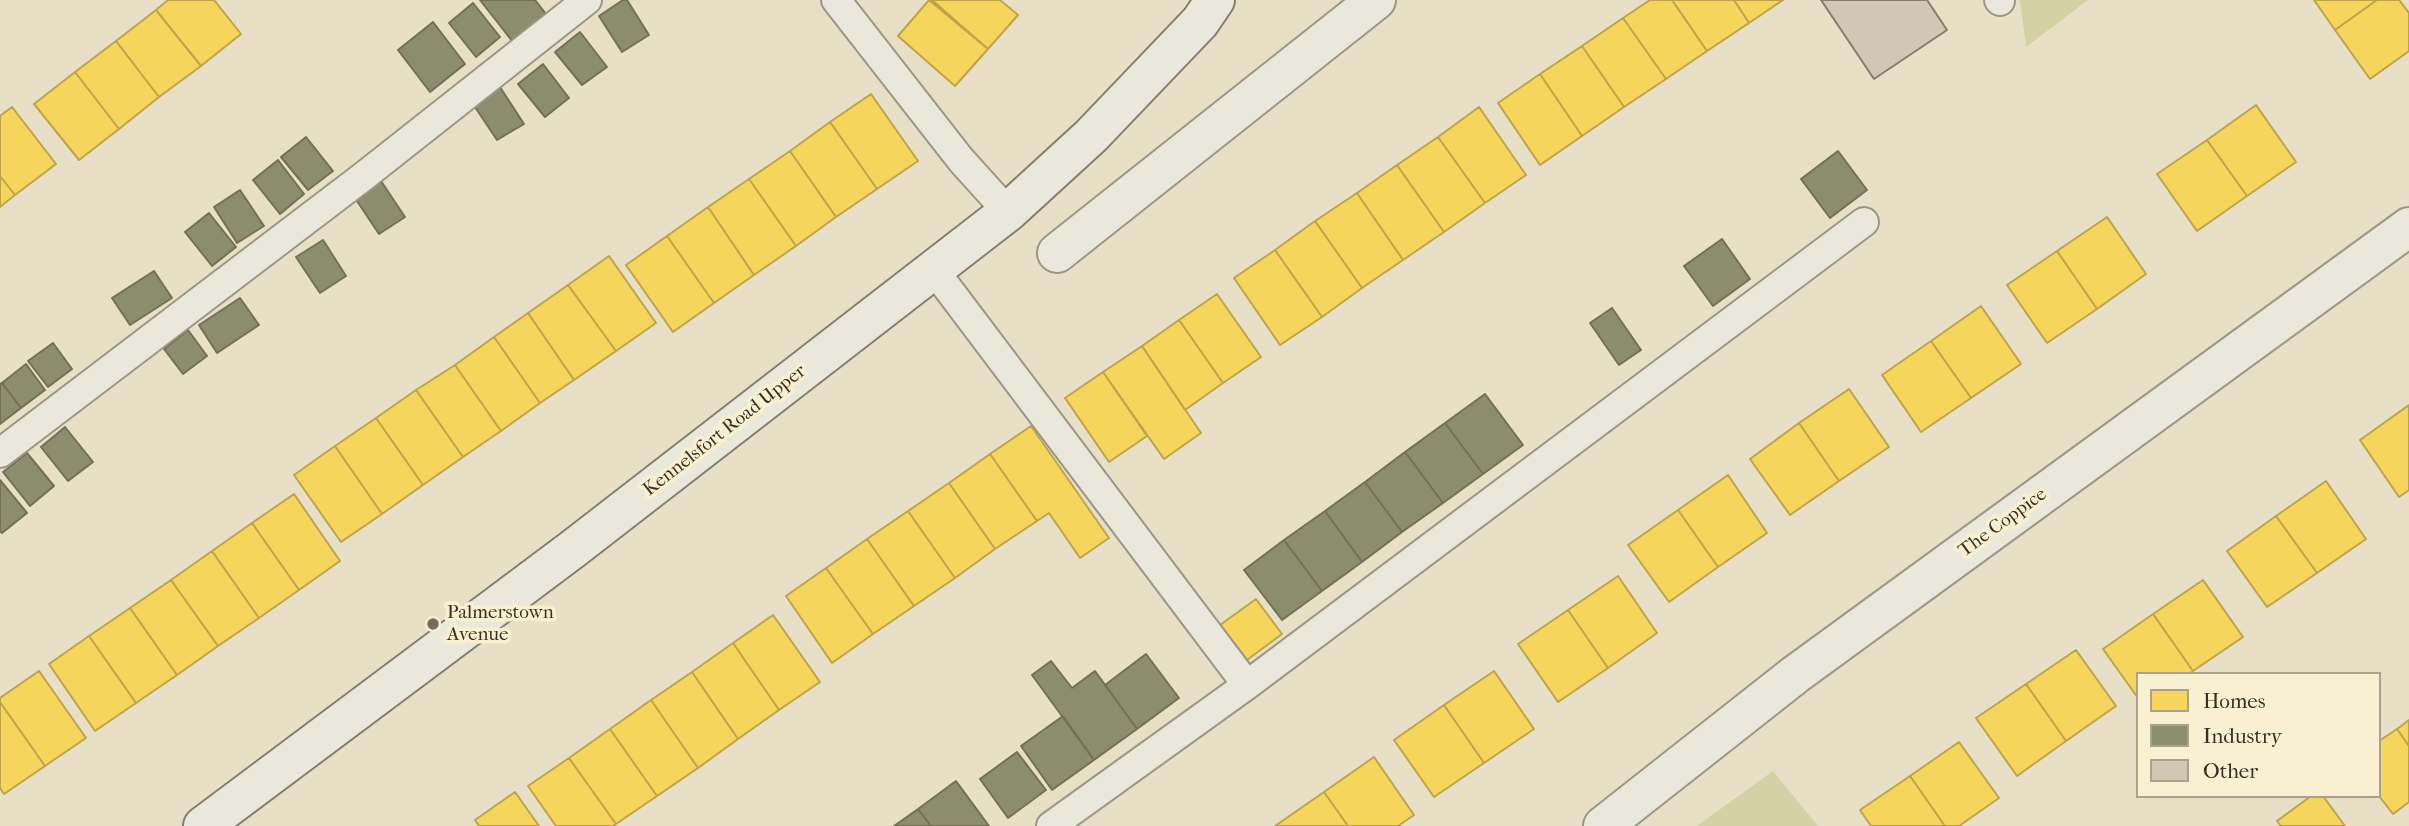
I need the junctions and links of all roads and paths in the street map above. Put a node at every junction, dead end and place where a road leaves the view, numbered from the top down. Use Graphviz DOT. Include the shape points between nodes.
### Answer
graph roads {
  1 [pos="836,0"];
  2 [pos="1215,0"];
  3 [pos="1376,0"];
  4 [pos="580,2"];
  5 [pos="1007,212"];
  6 [pos="1864,222"];
  7 [pos="2409,227"];
  8 [pos="1057,253"];
  9 [pos="934,270"];
  10 [pos="0,453"];
  11 [pos="1247,685"];
  12 [pos="204,826"];
  13 [pos="1051,826"];
  14 [pos="1603,826"];
  1 -- 5 [label="lane"];
  2 -- 5 [label="street, Kennelsfort Road Upper" via="1200,22 1091,136"];
  3 -- 8 [label="street"];
  4 -- 10 [label="lane" via="364,176"];
  5 -- 9 [label="street, Kennelsfort Road Upper"];
  6 -- 11 [label="lane"];
  7 -- 14 [label="street, The Coppice" via="1796,674"];
  9 -- 11 [label="lane"];
  9 -- 12 [label="street, Kennelsfort Road Upper"];
  11 -- 13 [label="lane"];
}
